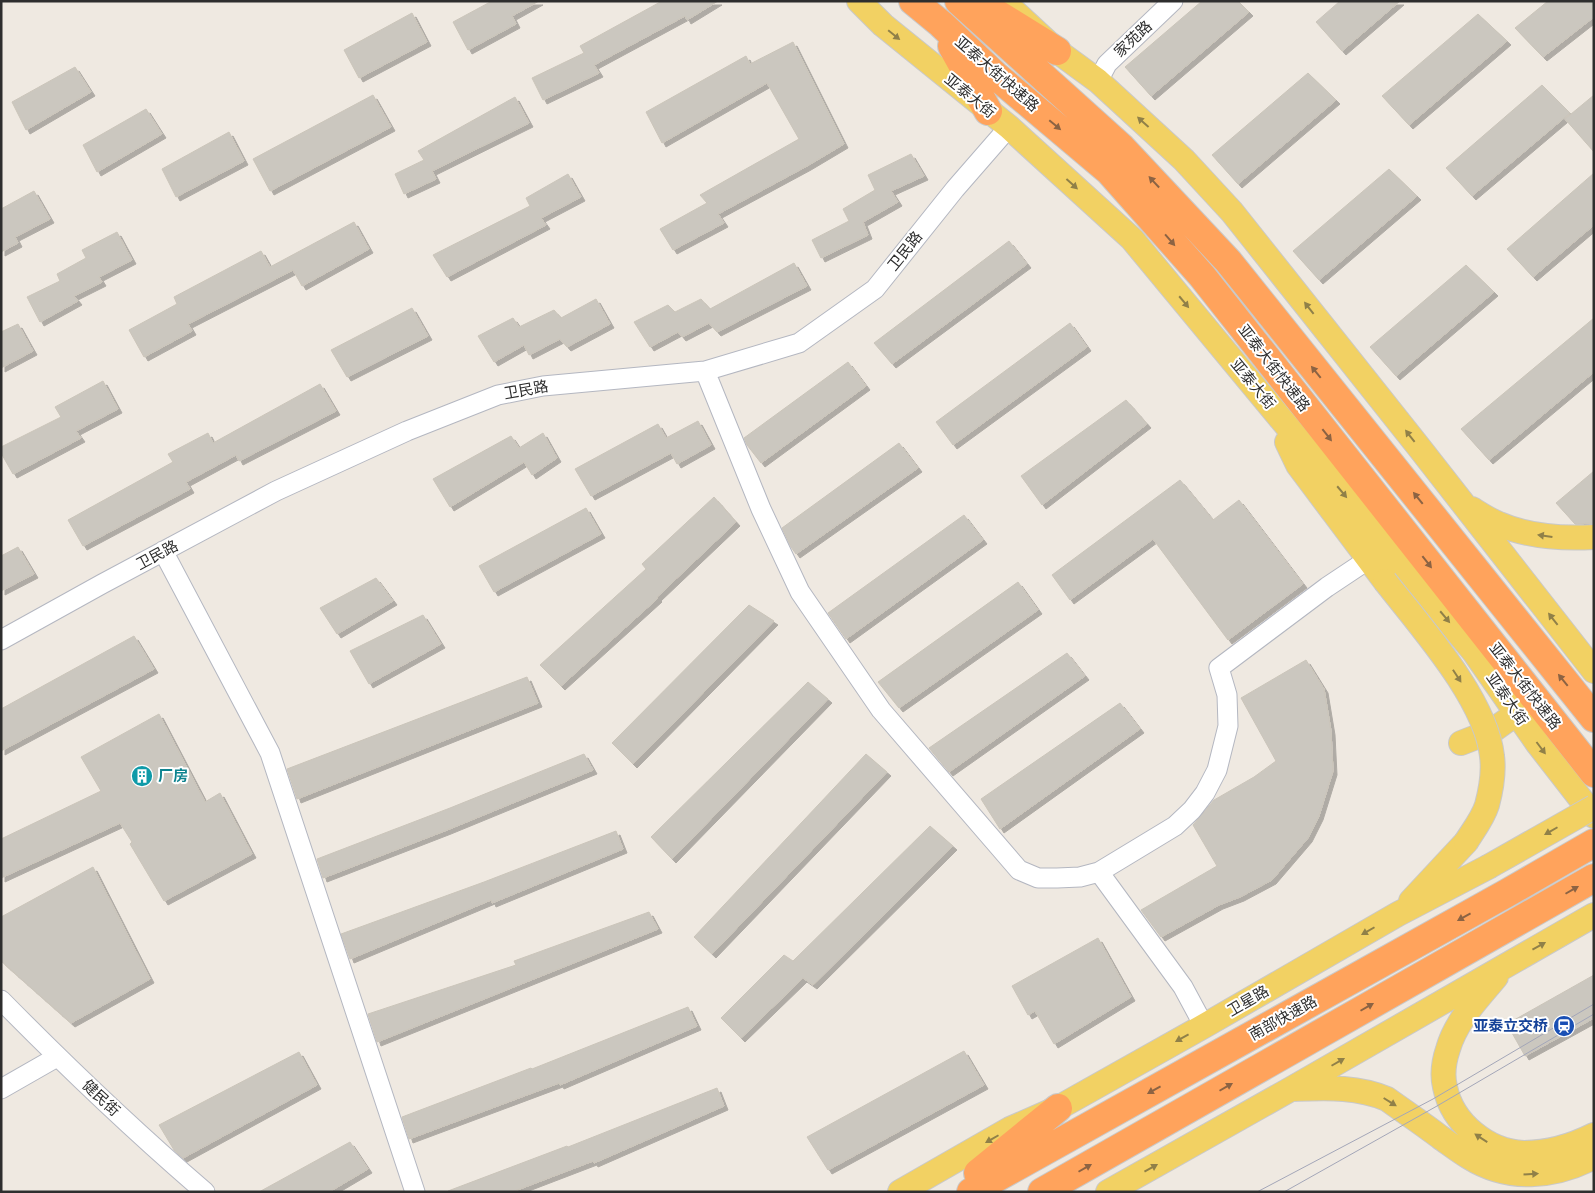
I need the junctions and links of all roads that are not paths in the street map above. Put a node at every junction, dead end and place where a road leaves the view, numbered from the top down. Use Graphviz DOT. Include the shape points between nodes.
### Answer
graph roads {
  1 [pos="859,1"];
  2 [pos="913,1"];
  3 [pos="959,1"];
  4 [pos="977,1"];
  5 [pos="1003,1"];
  6 [pos="1173,1"];
  7 [pos="941,24"];
  8 [pos="1057,51"];
  9 [pos="1098,81"];
  10 [pos="988,111"];
  11 [pos="1009,127"];
  12 [pos="705,371"];
  13 [pos="1266,400"];
  14 [pos="1463,504"];
  15 [pos="1594,536"];
  16 [pos="163,551"];
  17 [pos="1369,559"];
  18 [pos="1,640"];
  19 [pos="1594,671"];
  20 [pos="1517,713"];
  21 [pos="1594,718"];
  22 [pos="1461,743"];
  23 [pos="1594,773"];
  24 [pos="1594,807"];
  25 [pos="1594,816"];
  26 [pos="1594,843"];
  27 [pos="1099,872"];
  28 [pos="1594,878"];
  29 [pos="1398,914"];
  30 [pos="1594,915"];
  31 [pos="1506,965"];
  32 [pos="1,1000"];
  33 [pos="1204,1026"];
  34 [pos="57,1057"];
  35 [pos="1,1089"];
  36 [pos="1291,1089"];
  37 [pos="1058,1108"];
  38 [pos="1594,1135"];
  39 [pos="1594,1157"];
  40 [pos="205,1192"];
  41 [pos="415,1192"];
  42 [pos="900,1192"];
  43 [pos="956,1192"];
  44 [pos="971,1192"];
  45 [pos="1042,1192"];
  46 [pos="1108,1192"];
  1 -- 10 [label="main road, 亚泰大街, one-way" via="883,25"];
  2 -- 7 [label="highway, 亚泰大街快速路"];
  21 -- 3 [label="highway, 亚泰大街快速路, one-way" via="1228,261 1122,148"];
  4 -- 8 [label="highway"];
  5 -- 8 [label="main road"];
  6 -- 9 [label="street, 家苑路" via="1107,64"];
  7 -- 10 [label="highway"];
  7 -- 23 [label="highway, 亚泰大街快速路, one-way" via="995,75 1108,171 1196,269"];
  8 -- 9 [label="main road"];
  14 -- 9 [label="main road, one-way" via="1232,212 1184,160"];
  10 -- 11 [label="main road, 亚泰大街"];
  11 -- 12 [label="street, 卫民路" via="954,189 875,289 799,343"];
  11 -- 13 [label="main road, 亚泰大街, one-way" via="1132,239"];
  12 -- 16 [label="street, 卫民路" via="543,386 498,395 407,431 276,492"];
  12 -- 27 [label="street" via="761,509 800,592 881,710 1019,870 1038,878 1080,877"];
  13 -- 17 [label="main road" via="1298,465"];
  13 -- 20 [label="main road, 亚泰大街, one-way" via="1474,652"];
  15 -- 14 [label="main road, one-way" via="1550,538 1525,533 1498,524"];
  19 -- 14 [label="main road, one-way"];
  16 -- 18 [label="street, 卫民路"];
  16 -- 41 [label="street" via="270,753"];
  17 -- 27 [label="street" via="1219,668 1228,695 1228,726 1217,770 1206,793 1175,826"];
  17 -- 29 [label="main road, one-way, bridge" via="1449,664 1480,715 1492,756 1486,807 1475,828 1466,842"];
  20 -- 22 [label="main road" via="1492,732"];
  20 -- 25 [label="main road, 亚泰大街, one-way"];
  24 -- 29 [label="main road, 卫星路, one-way, bridge"];
  26 -- 44 [label="highway, 南部快速路, one-way"];
  27 -- 33 [label="street" via="1183,987"];
  45 -- 28 [label="highway, one-way"];
  29 -- 33 [label="main road, 卫星路, one-way"];
  31 -- 30 [label="main road, one-way"];
  36 -- 31 [label="main road, one-way"];
  38 -- 31 [label="main road, one-way" via="1547,1151 1523,1153 1505,1150 1473,1132 1454,1110 1445,1087 1444,1069 1454,1029"];
  32 -- 34 [label="street, 健民街"];
  33 -- 37 [label="main road, 卫星路, one-way"];
  34 -- 35 [label="street"];
  34 -- 40 [label="street, 健民街"];
  36 -- 39 [label="main road, one-way" via="1334,1088 1387,1099 1469,1157 1507,1173 1553,1172"];
  46 -- 36 [label="main road, one-way"];
  37 -- 42 [label="main road, 卫星路, one-way" via="1010,1129"];
  37 -- 43 [label="highway"];
}
